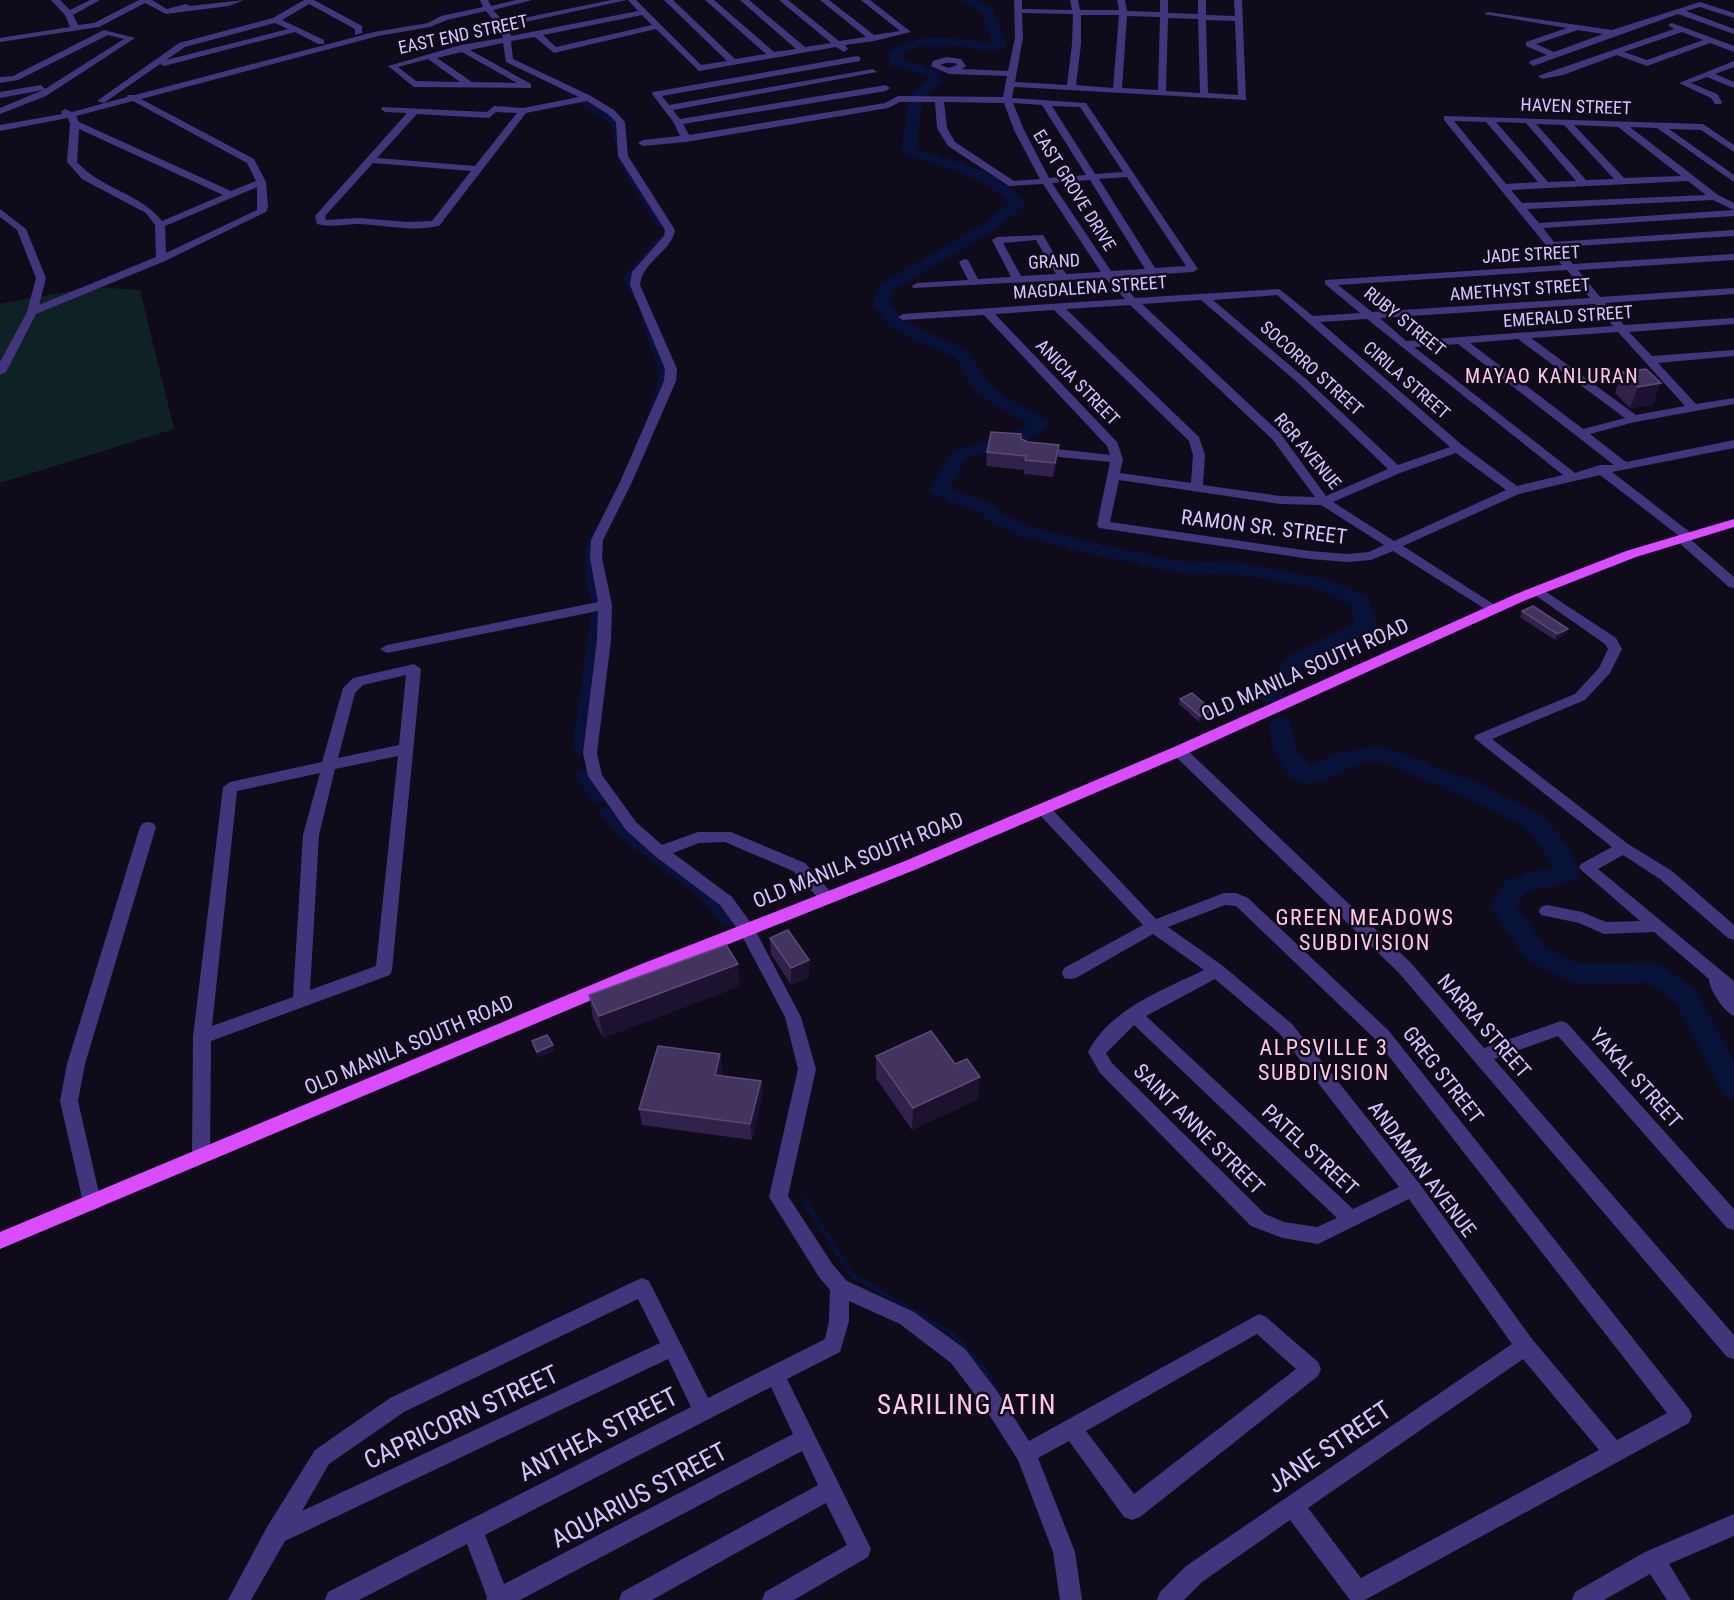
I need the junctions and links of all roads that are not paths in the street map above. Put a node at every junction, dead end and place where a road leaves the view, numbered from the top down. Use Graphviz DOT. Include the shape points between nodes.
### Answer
graph roads {
  1 [pos="55,0"];
  2 [pos="96,0"];
  3 [pos="145,0"];
  4 [pos="196,0"];
  5 [pos="240,0"];
  6 [pos="308,0"];
  7 [pos="528,0"];
  8 [pos="623,0"];
  9 [pos="632,0"];
  10 [pos="668,0"];
  11 [pos="710,0"];
  12 [pos="744,0"];
  13 [pos="783,0"];
  14 [pos="824,0"];
  15 [pos="865,0"];
  16 [pos="1018,0"];
  17 [pos="1074,0"];
  18 [pos="1121,0"];
  19 [pos="1164,0"];
  20 [pos="1202,0"];
  21 [pos="1238,0"];
  22 [pos="485,4"];
  23 [pos="177,10"];
  24 [pos="1020,11"];
  25 [pos="1678,11"];
  26 [pos="644,12"];
  27 [pos="1077,12"];
  28 [pos="1123,13"];
  29 [pos="69,14"];
  30 [pos="1488,14"];
  31 [pos="1164,15"];
  32 [pos="1734,16"];
  33 [pos="1202,17"];
  34 [pos="1239,19"];
  35 [pos="1655,19"];
  36 [pos="276,20"];
  37 [pos="1539,21"];
  38 [pos="502,25"];
  39 [pos="659,26"];
  40 [pos="1521,27"];
  41 [pos="1578,27"];
  42 [pos="75,28"];
  43 [pos="1681,29"];
  44 [pos="295,30"];
  45 [pos="1734,32"];
  46 [pos="358,33"];
  47 [pos="1612,33"];
  48 [pos="377,34"];
  49 [pos="538,35"];
  50 [pos="874,39"];
  51 [pos="0,40"];
  52 [pos="1710,40"];
  53 [pos="508,41"];
  54 [pos="321,42"];
  55 [pos="840,45"];
  56 [pos="461,48"];
  57 [pos="1734,49"];
  58 [pos="804,51"];
  59 [pos="1618,52"];
  60 [pos="1554,55"];
  61 [pos="429,56"];
  62 [pos="773,56"];
  63 [pos="857,59"];
  64 [pos="734,63"];
  65 [pos="1733,65"];
  66 [pos="153,66"];
  67 [pos="949,71"];
  68 [pos="873,72"];
  69 [pos="1560,73"];
  70 [pos="1707,74"];
  71 [pos="1542,76"];
  72 [pos="15,78"];
  73 [pos="1010,79"];
  74 [pos="0,80"];
  75 [pos="470,85"];
  76 [pos="1734,85"];
  77 [pos="54,87"];
  78 [pos="886,88"];
  79 [pos="1071,88"];
  80 [pos="1117,90"];
  81 [pos="1162,93"];
  82 [pos="0,95"];
  83 [pos="1204,95"];
  84 [pos="130,97"];
  85 [pos="588,98"];
  86 [pos="898,99"];
  87 [pos="1007,100"];
  88 [pos="101,101"];
  89 [pos="939,101"];
  90 [pos="1045,102"];
  91 [pos="1718,102"];
  92 [pos="667,108"];
  93 [pos="385,109"];
  94 [pos="415,110"];
  95 [pos="0,111"];
  96 [pos="523,111"];
  97 [pos="70,117"];
  98 [pos="1489,120"];
  99 [pos="1529,121"];
  100 [pos="0,122"];
  101 [pos="678,122"];
  102 [pos="1566,122"];
  103 [pos="1620,124"];
  104 [pos="1660,126"];
  105 [pos="0,128"];
  106 [pos="686,139"];
  107 [pos="643,143"];
  108 [pos="1734,149"];
  109 [pos="372,160"];
  110 [pos="479,169"];
  111 [pos="1128,174"];
  112 [pos="1091,177"];
  113 [pos="1690,178"];
  114 [pos="1734,179"];
  115 [pos="1046,181"];
  116 [pos="1621,181"];
  117 [pos="261,182"];
  118 [pos="1583,183"];
  119 [pos="1545,185"];
  120 [pos="1504,187"];
  121 [pos="230,194"];
  122 [pos="1715,197"];
  123 [pos="1519,206"];
  124 [pos="1734,207"];
  125 [pos="0,212"];
  126 [pos="1734,213"];
  127 [pos="160,225"];
  128 [pos="1534,226"];
  129 [pos="1734,233"];
  130 [pos="1550,245"];
  131 [pos="1734,257"];
  132 [pos="161,260"];
  133 [pos="964,262"];
  134 [pos="1570,268"];
  135 [pos="1152,271"];
  136 [pos="1108,274"];
  137 [pos="1063,277"];
  138 [pos="1017,279"];
  139 [pos="1329,282"];
  140 [pos="975,283"];
  141 [pos="917,286"];
  142 [pos="1118,287"];
  143 [pos="1734,291"];
  144 [pos="1279,292"];
  145 [pos="1202,296"];
  146 [pos="1597,300"];
  147 [pos="1132,301"];
  148 [pos="1056,306"];
  149 [pos="985,310"];
  150 [pos="32,312"];
  151 [pos="1368,315"];
  152 [pos="903,317"];
  153 [pos="1309,320"];
  154 [pos="1734,321"];
  155 [pos="1621,329"];
  156 [pos="1522,337"];
  157 [pos="1460,340"];
  158 [pos="1404,344"];
  159 [pos="1734,353"];
  160 [pos="1648,360"];
  161 [pos="0,372"];
  162 [pos="1734,401"];
  163 [pos="1693,408"];
  164 [pos="1634,419"];
  165 [pos="1582,433"];
  166 [pos="1734,444"];
  167 [pos="1458,448"];
  168 [pos="1027,450"];
  169 [pos="1117,459"];
  170 [pos="1622,465"];
  171 [pos="1396,470"];
  172 [pos="1600,470"];
  173 [pos="1114,476"];
  174 [pos="1572,476"];
  175 [pos="1197,488"];
  176 [pos="1515,491"];
  177 [pos="1324,501"];
  178 [pos="1734,523"];
  179 [pos="1103,525"];
  180 [pos="1684,537"];
  181 [pos="1393,546"];
  182 [pos="1734,584"];
  183 [pos="1537,590"];
  184 [pos="605,605"];
  185 [pos="1493,610"];
  186 [pos="387,649"];
  187 [pos="405,750"];
  188 [pos="1179,752"];
  189 [pos="329,766"];
  190 [pos="1043,809"];
  191 [pos="148,827"];
  192 [pos="1623,848"];
  193 [pos="660,852"];
  194 [pos="827,897"];
  195 [pos="1547,912"];
  196 [pos="1154,926"];
  197 [pos="1658,926"];
  198 [pos="747,930"];
  199 [pos="1734,934"];
  200 [pos="1706,966"];
  201 [pos="1216,971"];
  202 [pos="1070,973"];
  203 [pos="1730,982"];
  204 [pos="301,1001"];
  205 [pos="1734,1009"];
  206 [pos="1133,1014"];
  207 [pos="202,1037"];
  208 [pos="1481,1056"];
  209 [pos="201,1155"];
  210 [pos="1412,1189"];
  211 [pos="92,1202"];
  212 [pos="1351,1219"];
  213 [pos="1734,1222"];
  214 [pos="0,1241"];
  215 [pos="840,1287"];
  216 [pos="1525,1346"];
  217 [pos="670,1348"];
  218 [pos="1734,1350"];
  219 [pos="775,1375"];
  220 [pos="704,1411"];
  221 [pos="1072,1429"];
  222 [pos="806,1438"];
  223 [pos="1026,1454"];
  224 [pos="1615,1454"];
  225 [pos="831,1489"];
  226 [pos="1292,1505"];
  227 [pos="1734,1525"];
  228 [pos="472,1529"];
  229 [pos="275,1535"];
  230 [pos="1653,1560"];
  231 [pos="239,1600"];
  232 [pos="336,1600"];
  233 [pos="498,1600"];
  234 [pos="630,1600"];
  235 [pos="773,1600"];
  236 [pos="1071,1600"];
  237 [pos="1168,1600"];
  238 [pos="1583,1600"];
  239 [pos="1680,1600"];
  1 -- 29 [label="street"];
  2 -- 29 [label="street"];
  3 -- 23 [label="street" via="166,12"];
  3 -- 42 [label="street" via="96,25"];
  4 -- 23 [label="street"];
  5 -- 23 [label="street"];
  6 -- 36 [label="street"];
  6 -- 46 [label="street" via="358,28"];
  7 -- 22 [label="street"];
  8 -- 38 [label="street"];
  9 -- 26 [label="street"];
  10 -- 64 [label="street"];
  11 -- 62 [label="street"];
  12 -- 58 [label="street"];
  13 -- 55 [label="street"];
  14 -- 50 [label="street"];
  15 -- 50 [label="street" via="907,32"];
  16 -- 24 [label="street, EAST GROVE DRIVE"];
  17 -- 27 [label="street"];
  18 -- 28 [label="street"];
  19 -- 31 [label="street"];
  20 -- 33 [label="street"];
  21 -- 34 [label="street"];
  22 -- 38 [label="street"];
  22 -- 48 [label="street" via="430,25"];
  24 -- 27 [label="street"];
  24 -- 73 [label="street, EAST GROVE DRIVE"];
  25 -- 32 [label="street" via="1700,4"];
  25 -- 35 [label="street"];
  25 -- 45 [label="street"];
  26 -- 39 [label="street"];
  26 -- 49 [label="street, EAST END STREET"];
  27 -- 28 [label="street"];
  27 -- 79 [label="street"];
  28 -- 31 [label="street"];
  28 -- 80 [label="street"];
  29 -- 42 [label="street"];
  30 -- 37 [label="street"];
  31 -- 33 [label="street"];
  31 -- 81 [label="street"];
  33 -- 34 [label="street"];
  33 -- 83 [label="street"];
  34 -- 83 [label="street" via="1243,98"];
  35 -- 43 [label="street"];
  35 -- 47 [label="street"];
  36 -- 44 [label="street"];
  36 -- 66 [label="street" via="182,45"];
  37 -- 40 [label="street"];
  37 -- 41 [label="street"];
  38 -- 53 [label="street"];
  39 -- 49 [label="street" via="554,50"];
  39 -- 64 [label="street" via="699,68"];
  41 -- 47 [label="street"];
  41 -- 60 [label="street" via="1529,44"];
  42 -- 51 [label="street"];
  43 -- 52 [label="street"];
  43 -- 59 [label="street"];
  44 -- 54 [label="street"];
  44 -- 66 [label="street"];
  46 -- 48 [label="street"];
  46 -- 54 [label="street"];
  47 -- 60 [label="street"];
  48 -- 84 [label="street"];
  49 -- 53 [label="street, EAST END STREET"];
  50 -- 55 [label="street"];
  52 -- 57 [label="street"];
  52 -- 59 [label="street" via="1647,63"];
  53 -- 56 [label="street, EAST END STREET"];
  53 -- 85 [label="street" via="509,60"];
  54 -- 84 [label="street"];
  55 -- 58 [label="street"];
  55 -- 63 [label="street"];
  56 -- 61 [label="street, EAST END STREET"];
  56 -- 75 [label="street, EAST END STREET" via="528,86"];
  58 -- 62 [label="street"];
  59 -- 69 [label="street"];
  60 -- 69 [label="street" via="1533,63"];
  61 -- 75 [label="street"];
  61 -- 75 [label="street, EAST END STREET" via="392,66 414,84"];
  62 -- 64 [label="street"];
  63 -- 68 [label="street"];
  63 -- 92 [label="street" via="656,94"];
  65 -- 70 [label="street"];
  66 -- 88 [label="street"];
  67 -- 73 [label="street"];
  68 -- 78 [label="street"];
  68 -- 92 [label="street"];
  69 -- 71 [label="street"];
  70 -- 76 [label="street"];
  70 -- 91 [label="street" via="1683,83 1714,96"];
  72 -- 74 [label="street"];
  72 -- 77 [label="street"];
  72 -- 77 [label="street" via="107,32 131,38"];
  73 -- 79 [label="street"];
  73 -- 87 [label="street, EAST GROVE DRIVE"];
  77 -- 82 [label="street"];
  77 -- 95 [label="street"];
  78 -- 86 [label="street"];
  78 -- 101 [label="street"];
  79 -- 80 [label="street"];
  80 -- 81 [label="street"];
  81 -- 83 [label="street"];
  84 -- 88 [label="street"];
  84 -- 97 [label="street"];
  84 -- 117 [label="street" via="251,161"];
  85 -- 96 [label="street"];
  85 -- 184 [label="street" via="620,122 623,156 670,230 669,237 636,274 635,285 671,369 670,381 597,540 596,558"];
  86 -- 89 [label="street"];
  86 -- 106 [label="street" via="888,105"];
  87 -- 89 [label="street"];
  87 -- 90 [label="street"];
  87 -- 115 [label="street, EAST GROVE DRIVE"];
  88 -- 97 [label="street"];
  89 -- 115 [label="street" via="942,128 951,144 1012,184"];
  90 -- 111 [label="street" via="1083,105"];
  90 -- 112 [label="street, MAGDALENA STREET"];
  92 -- 101 [label="street"];
  93 -- 94 [label="street"];
  94 -- 96 [label="street" via="489,116 494,109"];
  94 -- 109 [label="street"];
  96 -- 110 [label="street"];
  97 -- 100 [label="street"];
  97 -- 105 [label="street"];
  97 -- 121 [label="street"];
  97 -- 127 [label="street" via="72,162 85,177 142,206"];
  98 -- 99 [label="street, HAVEN STREET"];
  98 -- 119 [label="street"];
  98 -- 120 [label="street, HAVEN STREET" via="1447,118"];
  99 -- 102 [label="street, HAVEN STREET"];
  99 -- 118 [label="street"];
  101 -- 106 [label="street"];
  102 -- 103 [label="street, HAVEN STREET"];
  102 -- 116 [label="street"];
  103 -- 104 [label="street, HAVEN STREET"];
  103 -- 113 [label="street"];
  104 -- 108 [label="street, HAVEN STREET" via="1703,127"];
  104 -- 114 [label="street"];
  106 -- 107 [label="street"];
  109 -- 110 [label="street"];
  109 -- 110 [label="street" via="320,216 321,222 435,224"];
  111 -- 112 [label="street"];
  111 -- 135 [label="street, GRAND" via="1193,269"];
  112 -- 115 [label="street"];
  112 -- 135 [label="street, MAGDALENA STREET"];
  113 -- 116 [label="street"];
  113 -- 122 [label="street"];
  115 -- 136 [label="street, EAST GROVE DRIVE"];
  116 -- 118 [label="street"];
  117 -- 121 [label="street"];
  117 -- 132 [label="street" via="261,212"];
  118 -- 119 [label="street"];
  119 -- 120 [label="street"];
  120 -- 123 [label="street"];
  121 -- 127 [label="street"];
  122 -- 123 [label="street"];
  122 -- 124 [label="street"];
  123 -- 128 [label="street"];
  125 -- 150 [label="street" via="21,229 39,269 41,278"];
  126 -- 128 [label="street"];
  127 -- 132 [label="street"];
  128 -- 130 [label="street"];
  129 -- 130 [label="street"];
  130 -- 134 [label="street"];
  131 -- 134 [label="street, JADE STREET"];
  132 -- 150 [label="street"];
  133 -- 140 [label="street"];
  134 -- 139 [label="street, JADE STREET"];
  134 -- 146 [label="street"];
  135 -- 136 [label="street, GRAND"];
  136 -- 137 [label="street, GRAND"];
  136 -- 142 [label="street, EAST GROVE DRIVE"];
  137 -- 138 [label="street, GRAND"];
  137 -- 138 [label="street" via="1039,237 997,240"];
  138 -- 140 [label="street, GRAND"];
  139 -- 151 [label="street, RUBY STREET"];
  140 -- 141 [label="street, GRAND"];
  142 -- 147 [label="street, RGR AVENUE"];
  143 -- 146 [label="street, AMETHYST STREET"];
  144 -- 145 [label="street, MAGDALENA STREET"];
  144 -- 153 [label="street, CIRILA STREET"];
  145 -- 147 [label="street, MAGDALENA STREET"];
  145 -- 171 [label="street, SOCORRO STREET" via="1302,381"];
  146 -- 151 [label="street, AMETHYST STREET"];
  146 -- 155 [label="street"];
  147 -- 148 [label="street, MAGDALENA STREET"];
  147 -- 177 [label="street, RGR AVENUE" via="1276,436"];
  148 -- 149 [label="street, MAGDALENA STREET"];
  148 -- 175 [label="street" via="1195,440 1199,455"];
  149 -- 152 [label="street, MAGDALENA STREET"];
  149 -- 169 [label="street, ANICIA STREET" via="1113,445"];
  150 -- 161 [label="street"];
  151 -- 153 [label="street, AMETHYST STREET"];
  151 -- 158 [label="street, RUBY STREET"];
  153 -- 167 [label="street, CIRILA STREET"];
  154 -- 155 [label="street, EMERALD STREET"];
  155 -- 156 [label="street, EMERALD STREET"];
  155 -- 160 [label="street"];
  156 -- 157 [label="street, EMERALD STREET"];
  156 -- 164 [label="street"];
  157 -- 158 [label="street, EMERALD STREET"];
  157 -- 165 [label="street"];
  158 -- 174 [label="street, RUBY STREET"];
  159 -- 160 [label="street"];
  160 -- 163 [label="street"];
  162 -- 163 [label="street"];
  163 -- 164 [label="street"];
  164 -- 165 [label="street"];
  165 -- 170 [label="street"];
  166 -- 170 [label="street, RAMON SR. STREET"];
  167 -- 171 [label="street"];
  167 -- 176 [label="street, CIRILA STREET"];
  168 -- 169 [label="street"];
  169 -- 173 [label="street, ANICIA STREET"];
  170 -- 172 [label="street, RAMON SR. STREET"];
  171 -- 177 [label="street"];
  172 -- 174 [label="street, RAMON SR. STREET"];
  172 -- 180 [label="street"];
  173 -- 175 [label="street"];
  173 -- 179 [label="street, ANICIA STREET"];
  174 -- 176 [label="street, RAMON SR. STREET"];
  175 -- 177 [label="street" via="1280,500"];
  176 -- 181 [label="street, RAMON SR. STREET"];
  177 -- 181 [label="street, RGR AVENUE"];
  178 -- 180 [label="main road, OLD MANILA SOUTH ROAD"];
  179 -- 181 [label="street, RAMON SR. STREET" via="1348,558 1371,556"];
  180 -- 182 [label="street"];
  180 -- 183 [label="main road, OLD MANILA SOUTH ROAD"];
  181 -- 185 [label="street, RGR AVENUE"];
  183 -- 185 [label="main road, OLD MANILA SOUTH ROAD"];
  183 -- 192 [label="street" via="1611,641 1615,649 1605,670 1580,697 1481,738"];
  184 -- 186 [label="street"];
  184 -- 193 [label="street" via="591,734 595,776 631,826"];
  185 -- 188 [label="main road, OLD MANILA SOUTH ROAD"];
  187 -- 189 [label="street"];
  187 -- 189 [label="street" via="414,669 357,681 348,691"];
  187 -- 204 [label="street" via="384,970"];
  188 -- 190 [label="main road, OLD MANILA SOUTH ROAD"];
  188 -- 208 [label="street, NARRA STREET" via="1405,968"];
  189 -- 204 [label="street" via="311,835"];
  189 -- 207 [label="street" via="230,787"];
  190 -- 194 [label="main road, OLD MANILA SOUTH ROAD"];
  190 -- 196 [label="street, ANDAMAN AVENUE"];
  191 -- 211 [label="street" via="76,1064 69,1101"];
  192 -- 197 [label="street" via="1587,868"];
  192 -- 199 [label="street" via="1666,875"];
  193 -- 194 [label="street" via="698,838 726,836 799,867"];
  193 -- 198 [label="street" via="726,901"];
  194 -- 198 [label="main road, OLD MANILA SOUTH ROAD"];
  195 -- 197 [label="street" via="1582,918 1604,928"];
  196 -- 201 [label="street, ANDAMAN AVENUE"];
  196 -- 202 [label="street, GREG STREET"];
  196 -- 224 [label="street, GREG STREET" via="1236,899 1383,1036 1682,1416"];
  197 -- 200 [label="street"];
  198 -- 209 [label="main road, OLD MANILA SOUTH ROAD"];
  198 -- 215 [label="street" via="793,1017 807,1069 778,1197"];
  200 -- 203 [label="street"];
  200 -- 205 [label="street"];
  201 -- 206 [label="street, SAINT ANNE STREET"];
  201 -- 210 [label="street, ANDAMAN AVENUE" via="1286,1029"];
  204 -- 207 [label="street"];
  206 -- 212 [label="street, PATEL STREET"];
  206 -- 212 [label="street, SAINT ANNE STREET" via="1097,1052 1106,1068 1258,1220 1283,1230 1318,1236"];
  207 -- 209 [label="street"];
  208 -- 213 [label="street, YAKAL STREET" via="1561,1028"];
  208 -- 218 [label="street, NARRA STREET"];
  209 -- 211 [label="main road, OLD MANILA SOUTH ROAD"];
  210 -- 212 [label="street, SAINT ANNE STREET"];
  210 -- 216 [label="street, ANDAMAN AVENUE"];
  211 -- 214 [label="main road, OLD MANILA SOUTH ROAD"];
  215 -- 219 [label="street, ANTHEA STREET" via="839,1321 833,1345"];
  215 -- 223 [label="street" via="907,1318 958,1356"];
  216 -- 224 [label="street, ANDAMAN AVENUE"];
  216 -- 226 [label="street, JANE STREET"];
  217 -- 220 [label="street"];
  217 -- 229 [label="street, CAPRICORN STREET"];
  217 -- 229 [label="street" via="642,1287 397,1405 322,1457"];
  219 -- 220 [label="street, ANTHEA STREET"];
  219 -- 222 [label="street"];
  220 -- 228 [label="street, ANTHEA STREET"];
  221 -- 221 [label="street" via="1259,1323 1311,1369 1132,1509"];
  221 -- 223 [label="street"];
  222 -- 225 [label="street"];
  222 -- 233 [label="street, AQUARIUS STREET"];
  223 -- 236 [label="street" via="1064,1552"];
  224 -- 226 [label="street" via="1358,1592"];
  225 -- 234 [label="street"];
  225 -- 235 [label="street" via="860,1549"];
  226 -- 237 [label="street, JANE STREET" via="1194,1574"];
  227 -- 230 [label="street"];
  228 -- 232 [label="street, ANTHEA STREET"];
  228 -- 233 [label="street"];
  229 -- 231 [label="street"];
  230 -- 238 [label="street"];
  230 -- 239 [label="street"];
}
